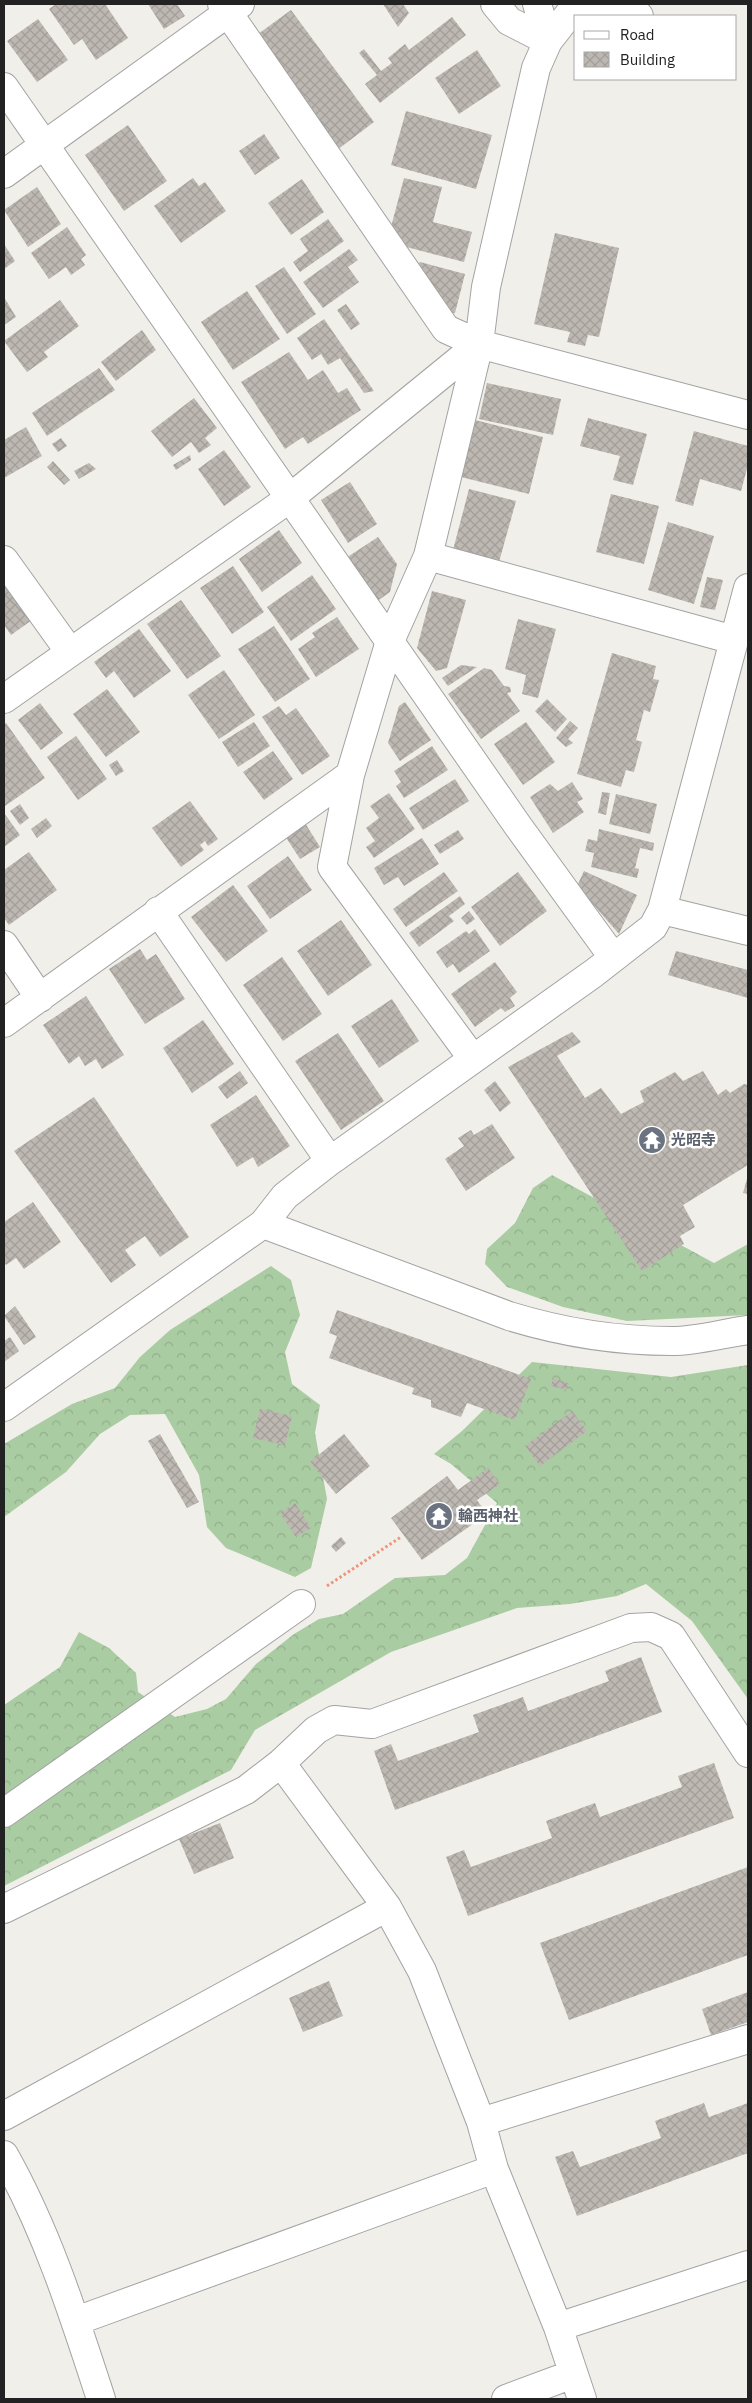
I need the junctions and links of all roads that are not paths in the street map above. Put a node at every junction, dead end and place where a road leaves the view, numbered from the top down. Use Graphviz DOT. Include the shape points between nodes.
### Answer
graph roads {
  1 [pos="495,4"];
  2 [pos="537,4"];
  3 [pos="576,5"];
  4 [pos="230,6"];
  5 [pos="633,15"];
  6 [pos="548,41"];
  7 [pos="4,87"];
  8 [pos="44,145"];
  9 [pos="4,174"];
  10 [pos="479,344"];
  11 [pos="748,416"];
  12 [pos="290,498"];
  13 [pos="428,556"];
  14 [pos="4,560"];
  15 [pos="748,588"];
  16 [pos="734,640"];
  17 [pos="390,641"];
  18 [pos="70,652"];
  19 [pos="4,699"];
  20 [pos="350,775"];
  21 [pos="662,910"];
  22 [pos="158,911"];
  23 [pos="748,931"];
  24 [pos="4,945"];
  25 [pos="613,957"];
  26 [pos="40,998"];
  27 [pos="4,1023"];
  28 [pos="473,1059"];
  29 [pos="330,1161"];
  30 [pos="263,1224"];
  31 [pos="748,1330"];
  32 [pos="4,1407"];
  33 [pos="312,1596"];
  34 [pos="748,1753"];
  35 [pos="281,1763"];
  36 [pos="4,1813"];
  37 [pos="387,1907"];
  38 [pos="4,1908"];
  39 [pos="748,2039"];
  40 [pos="4,2116"];
  41 [pos="481,2122"];
  42 [pos="4,2155"];
  43 [pos="494,2169"];
  44 [pos="748,2265"];
  45 [pos="76,2321"];
  46 [pos="558,2327"];
  47 [pos="573,2374"];
  48 [pos="101,2399"];
  49 [pos="506,2399"];
  50 [pos="582,2399"];
  1 -- 6 [label="street" via="509,21"];
  2 -- 6 [label="street"];
  3 -- 5 [label="street"];
  3 -- 6 [label="street"];
  4 -- 8 [label="street"];
  4 -- 10 [label="street" via="446,329"];
  6 -- 10 [label="street" via="534,76 486,287"];
  7 -- 8 [label="street"];
  8 -- 9 [label="street"];
  8 -- 12 [label="street"];
  10 -- 11 [label="street"];
  10 -- 12 [label="street"];
  10 -- 13 [label="street"];
  12 -- 17 [label="street"];
  12 -- 18 [label="street"];
  13 -- 16 [label="street"];
  13 -- 17 [label="street"];
  14 -- 18 [label="street"];
  15 -- 16 [label="street"];
  16 -- 21 [label="street"];
  17 -- 20 [label="street"];
  17 -- 25 [label="street"];
  18 -- 19 [label="street"];
  20 -- 22 [label="street"];
  20 -- 28 [label="street" via="332,867"];
  21 -- 23 [label="street"];
  21 -- 25 [label="street" via="653,927"];
  22 -- 26 [label="street"];
  22 -- 29 [label="street"];
  24 -- 26 [label="street"];
  25 -- 28 [label="street"];
  26 -- 27 [label="street"];
  28 -- 29 [label="street"];
  29 -- 30 [label="street" via="285,1196"];
  30 -- 31 [label="street" via="509,1316 550,1328 596,1336 673,1341"];
  30 -- 32 [label="street"];
  33 -- 36 [label="street"];
  34 -- 35 [label="street" via="672,1636 651,1628 631,1628 372,1724 334,1720 316,1730"];
  35 -- 37 [label="street"];
  35 -- 38 [label="street" via="246,1790"];
  37 -- 40 [label="street"];
  37 -- 41 [label="street" via="422,1971"];
  39 -- 41 [label="street"];
  41 -- 43 [label="street"];
  42 -- 45 [label="street" via="18,2179"];
  43 -- 45 [label="street"];
  43 -- 46 [label="street"];
  44 -- 46 [label="street"];
  45 -- 48 [label="street"];
  46 -- 47 [label="street"];
  47 -- 49 [label="street"];
  47 -- 50 [label="street"];
}
